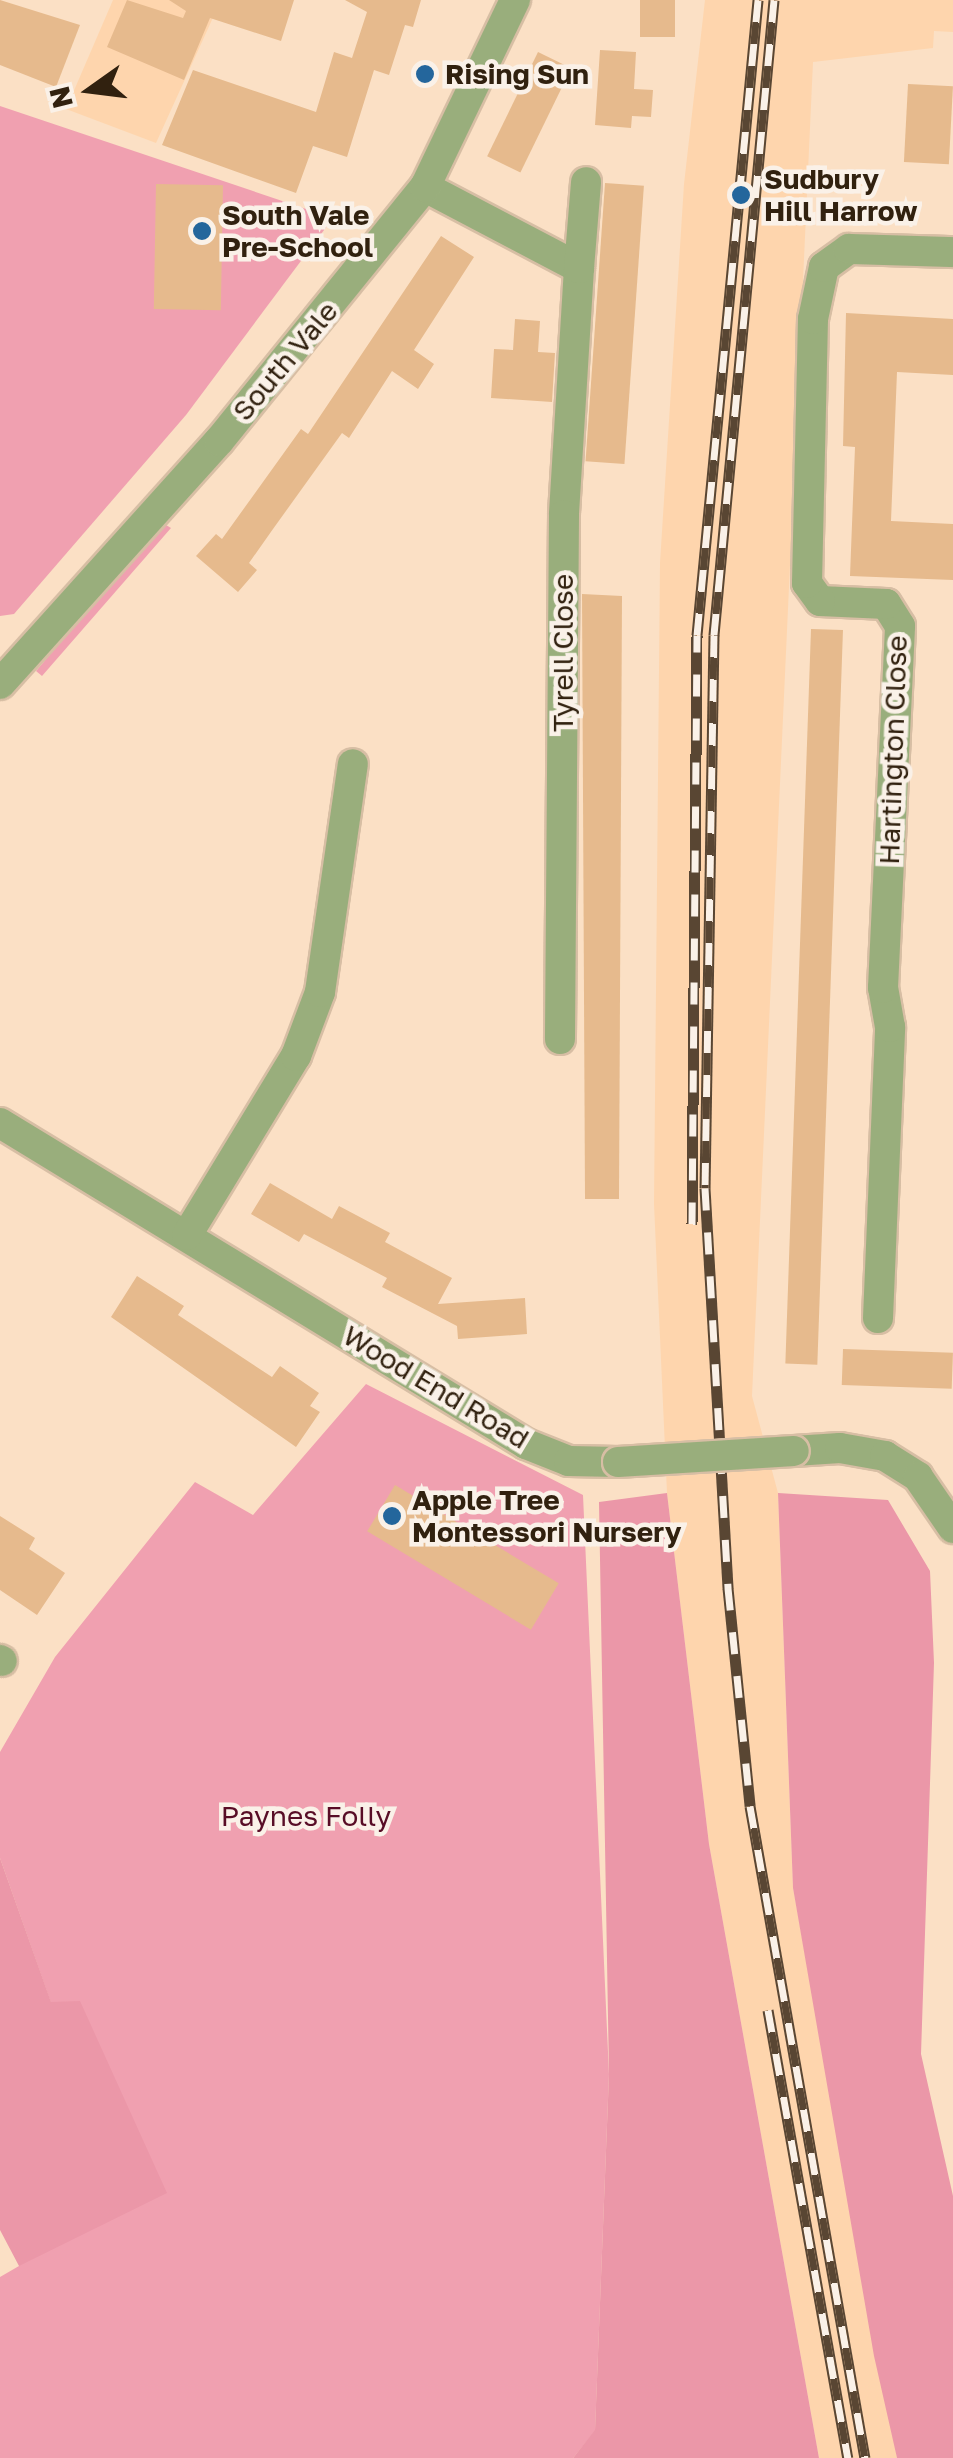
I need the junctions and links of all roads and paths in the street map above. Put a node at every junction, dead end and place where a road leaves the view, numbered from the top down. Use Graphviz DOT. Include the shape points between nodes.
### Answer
graph roads {
  1 [pos="515,0"];
  2 [pos="586,182"];
  3 [pos="425,187"];
  4 [pos="953,252"];
  5 [pos="579,268"];
  6 [pos="0,684"];
  7 [pos="352,764"];
  8 [pos="560,1039"];
  9 [pos="0,1123"];
  10 [pos="187,1234"];
  11 [pos="878,1318"];
  12 [pos="953,1528"];
  1 -- 3 [label="street, South Vale"];
  2 -- 5 [label="street, Tyrell Close"];
  3 -- 5 [label="street"];
  3 -- 6 [label="street, South Vale" via="219,441"];
  4 -- 11 [label="street, Hartington Close" via="849,249 824,266 814,318 807,583 820,601 886,604 900,626 883,988 890,1027"];
  5 -- 8 [label="street, Tyrell Close" via="564,514"];
  7 -- 10 [label="street" via="320,992 296,1056"];
  9 -- 10 [label="street, Wood End Road"];
  10 -- 12 [label="street, Wood End Road, bridge" via="526,1444 569,1460 618,1462 840,1448 885,1456 918,1476"];
}
